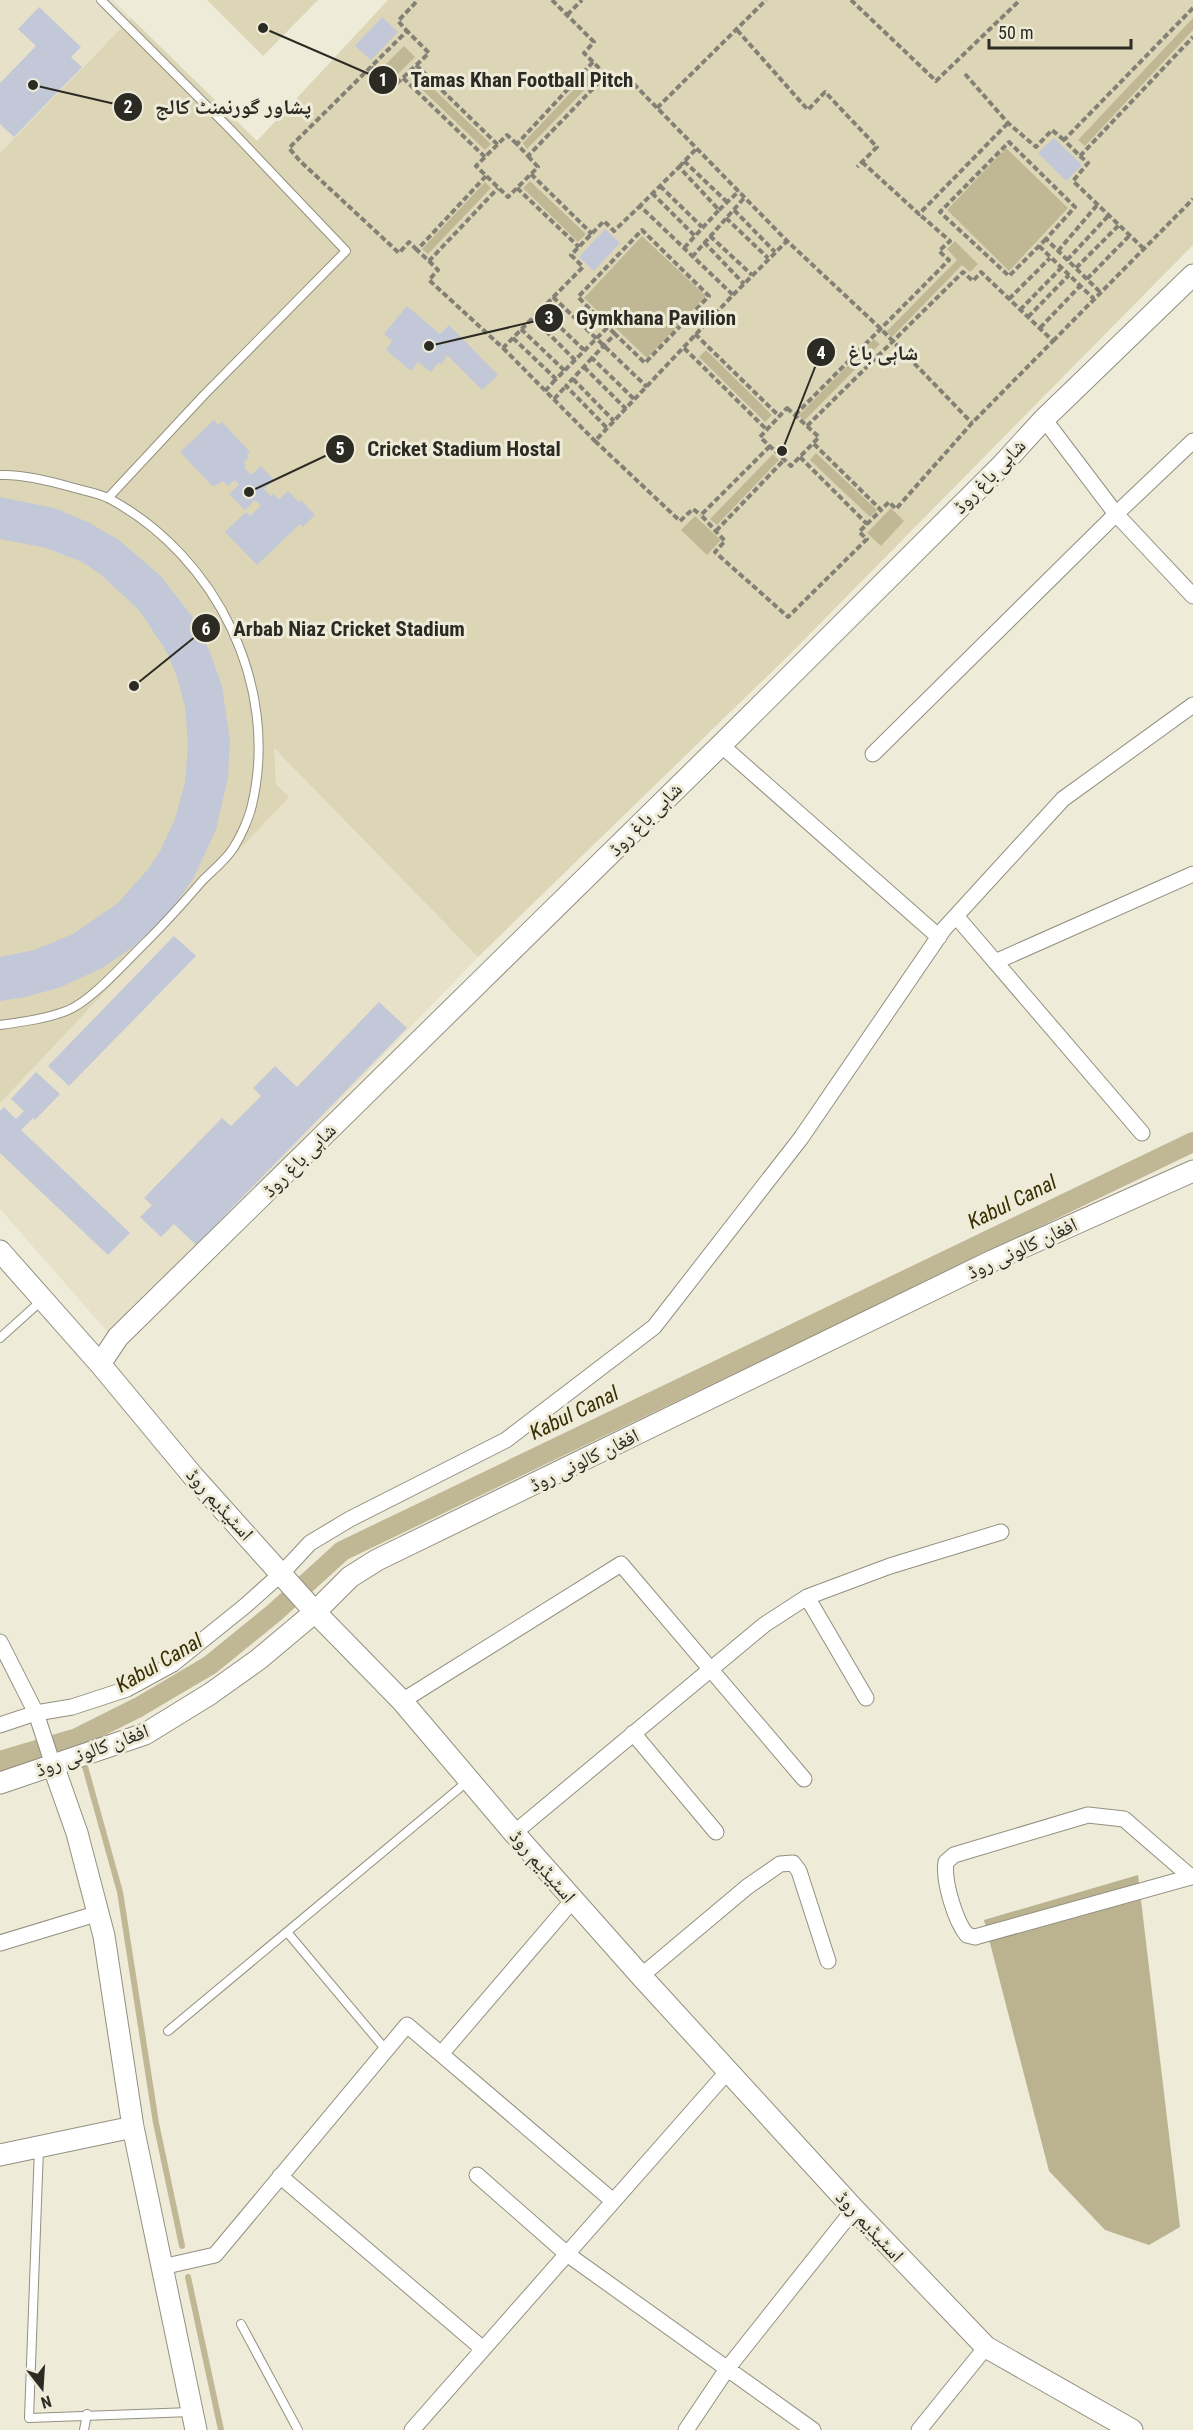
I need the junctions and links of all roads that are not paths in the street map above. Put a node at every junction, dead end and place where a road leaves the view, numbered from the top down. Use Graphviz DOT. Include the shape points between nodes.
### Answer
graph roads {
  1 [pos="101,0"];
  2 [pos="1193,275"];
  3 [pos="1044,419"];
  4 [pos="1193,441"];
  5 [pos="0,475"];
  6 [pos="108,498"];
  7 [pos="1116,514"];
  8 [pos="1193,596"];
  9 [pos="1193,705"];
  10 [pos="721,745"];
  11 [pos="873,754"];
  12 [pos="1193,874"];
  13 [pos="956,916"];
  14 [pos="939,937"];
  15 [pos="995,962"];
  16 [pos="0,1025"];
  17 [pos="1142,1134"];
  18 [pos="1193,1171"];
  19 [pos="0,1251"];
  20 [pos="42,1300"];
  21 [pos="0,1338"];
  22 [pos="100,1364"];
  23 [pos="1001,1532"];
  24 [pos="282,1573"];
  25 [pos="807,1597"];
  26 [pos="313,1608"];
  27 [pos="0,1642"];
  28 [pos="710,1669"];
  29 [pos="866,1698"];
  30 [pos="402,1701"];
  31 [pos="38,1718"];
  32 [pos="0,1725"];
  33 [pos="633,1733"];
  34 [pos="54,1761"];
  35 [pos="804,1779"];
  36 [pos="469,1780"];
  37 [pos="0,1783"];
  38 [pos="716,1832"];
  39 [pos="513,1833"];
  40 [pos="1192,1877"];
  41 [pos="573,1900"];
  42 [pos="99,1913"];
  43 [pos="287,1932"];
  44 [pos="0,1943"];
  45 [pos="828,1961"];
  46 [pos="641,1976"];
  47 [pos="168,2031"];
  48 [pos="386,2050"];
  49 [pos="441,2054"];
  50 [pos="728,2071"];
  51 [pos="133,2127"];
  52 [pos="39,2147"];
  53 [pos="0,2155"];
  54 [pos="477,2175"];
  55 [pos="280,2176"];
  56 [pos="613,2201"];
  57 [pos="854,2209"];
  58 [pos="567,2254"];
  59 [pos="162,2267"];
  60 [pos="241,2324"];
  61 [pos="986,2347"];
  62 [pos="483,2349"];
  63 [pos="727,2368"];
  64 [pos="87,2414"];
  65 [pos="194,2421"];
  66 [pos="84,2430"];
  67 [pos="298,2430"];
  68 [pos="412,2430"];
  69 [pos="686,2430"];
  70 [pos="813,2430"];
  71 [pos="919,2430"];
  72 [pos="1132,2430"];
  1 -- 6 [label="lane" via="346,251"];
  2 -- 3 [label="main road, شاہی باغ روڈ"];
  3 -- 7 [label="street"];
  3 -- 10 [label="main road, شاہی باغ روڈ"];
  4 -- 7 [label="street"];
  5 -- 6 [label="lane" via="57,483"];
  6 -- 16 [label="lane" via="174,545 223,610 252,686 258,726 251,807 234,848 95,991 68,1011"];
  7 -- 8 [label="street"];
  7 -- 11 [label="street"];
  9 -- 13 [label="street" via="1063,799"];
  10 -- 14 [label="street"];
  10 -- 22 [label="main road, شاہی باغ روڈ" via="118,1337"];
  12 -- 15 [label="street"];
  13 -- 14 [label="street"];
  13 -- 15 [label="street"];
  14 -- 24 [label="street" via="801,1138 654,1327 506,1440 350,1519 310,1543"];
  15 -- 17 [label="street"];
  18 -- 26 [label="main road, افغان کالونی روڈ" via="994,1260 377,1560"];
  19 -- 20 [label="main road, اسٹیڈیم روڈ"];
  20 -- 21 [label="lane"];
  20 -- 22 [label="main road, اسٹیڈیم روڈ"];
  22 -- 24 [label="main road, اسٹیڈیم روڈ" via="193,1476"];
  23 -- 25 [label="street" via="890,1566"];
  24 -- 26 [label="main road, اسٹیڈیم روڈ"];
  24 -- 31 [label="street" via="173,1664 128,1689"];
  25 -- 28 [label="street" via="764,1625"];
  25 -- 29 [label="street"];
  26 -- 30 [label="main road, اسٹیڈیم روڈ"];
  26 -- 34 [label="main road, افغان کالونی روڈ" via="259,1659 145,1734"];
  27 -- 31 [label="street"];
  28 -- 30 [label="street" via="621,1564"];
  28 -- 33 [label="street"];
  28 -- 35 [label="street"];
  30 -- 36 [label="main road, اسٹیڈیم روڈ"];
  31 -- 32 [label="street"];
  31 -- 34 [label="street"];
  33 -- 38 [label="street"];
  33 -- 39 [label="street"];
  34 -- 37 [label="main road, افغان کالونی روڈ"];
  34 -- 42 [label="main road"];
  36 -- 39 [label="main road, اسٹیڈیم روڈ"];
  36 -- 43 [label="lane"];
  39 -- 41 [label="main road, اسٹیڈیم روڈ"];
  40 -- 40 [label="street" via="1124,1819 1088,1815 954,1855 946,1862 944,1873 960,1928 975,1937"];
  41 -- 46 [label="main road, اسٹیڈیم روڈ"];
  41 -- 49 [label="street"];
  42 -- 44 [label="street"];
  42 -- 51 [label="main road"];
  43 -- 47 [label="lane"];
  43 -- 48 [label="lane"];
  45 -- 46 [label="street" via="799,1871 793,1863 780,1864"];
  46 -- 50 [label="main road, اسٹیڈیم روڈ"];
  48 -- 49 [label="street" via="407,2025"];
  48 -- 55 [label="street"];
  49 -- 56 [label="street"];
  50 -- 56 [label="street"];
  50 -- 57 [label="main road, اسٹیڈیم روڈ"];
  51 -- 52 [label="main road"];
  51 -- 59 [label="main road"];
  52 -- 53 [label="main road"];
  52 -- 64 [label="lane" via="29,2418"];
  54 -- 58 [label="street"];
  55 -- 59 [label="street" via="215,2255"];
  55 -- 62 [label="street"];
  56 -- 58 [label="street"];
  57 -- 61 [label="main road, اسٹیڈیم روڈ"];
  57 -- 63 [label="street"];
  58 -- 62 [label="street"];
  58 -- 63 [label="street"];
  59 -- 65 [label="main road"];
  60 -- 67 [label="lane"];
  61 -- 71 [label="street"];
  61 -- 72 [label="main road, اسٹیڈیم روڈ"];
  62 -- 68 [label="street"];
  63 -- 69 [label="street"];
  63 -- 70 [label="street"];
  64 -- 65 [label="lane"];
  64 -- 66 [label="lane"];
}
